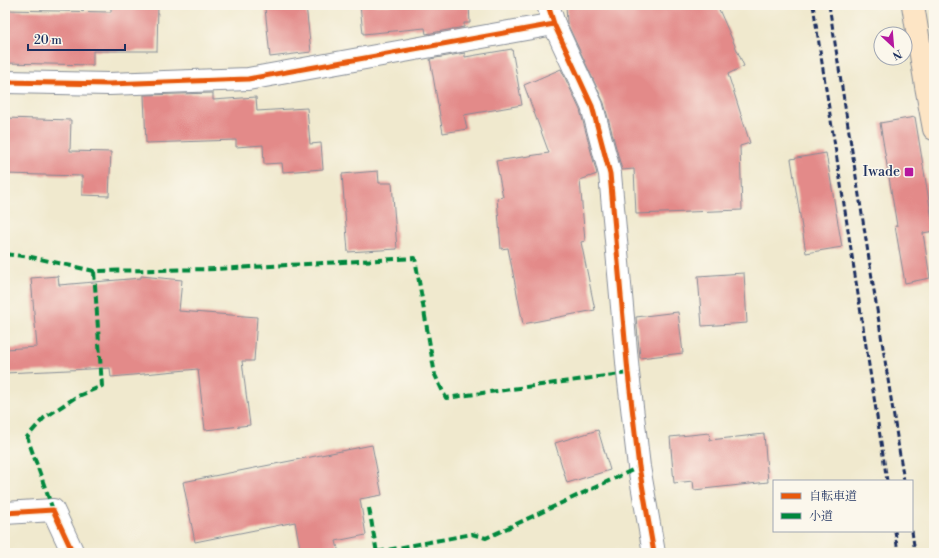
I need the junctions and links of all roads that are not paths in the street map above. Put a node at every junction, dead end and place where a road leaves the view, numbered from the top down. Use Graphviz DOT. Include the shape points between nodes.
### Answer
graph roads {
  1 [pos="913,5"];
  2 [pos="551,15"];
  3 [pos="5,82"];
  4 [pos="930,86"];
  5 [pos="934,129"];
  6 [pos="5,513"];
  7 [pos="73,553"];
  8 [pos="654,553"];
  1 -- 4 [label="main road"];
  2 -- 3 [label="street" via="248,79 109,84"];
  2 -- 8 [label="street" via="592,106 610,174 639,467"];
  4 -- 5 [label="main road"];
  6 -- 7 [label="street" via="53,510"];
}
